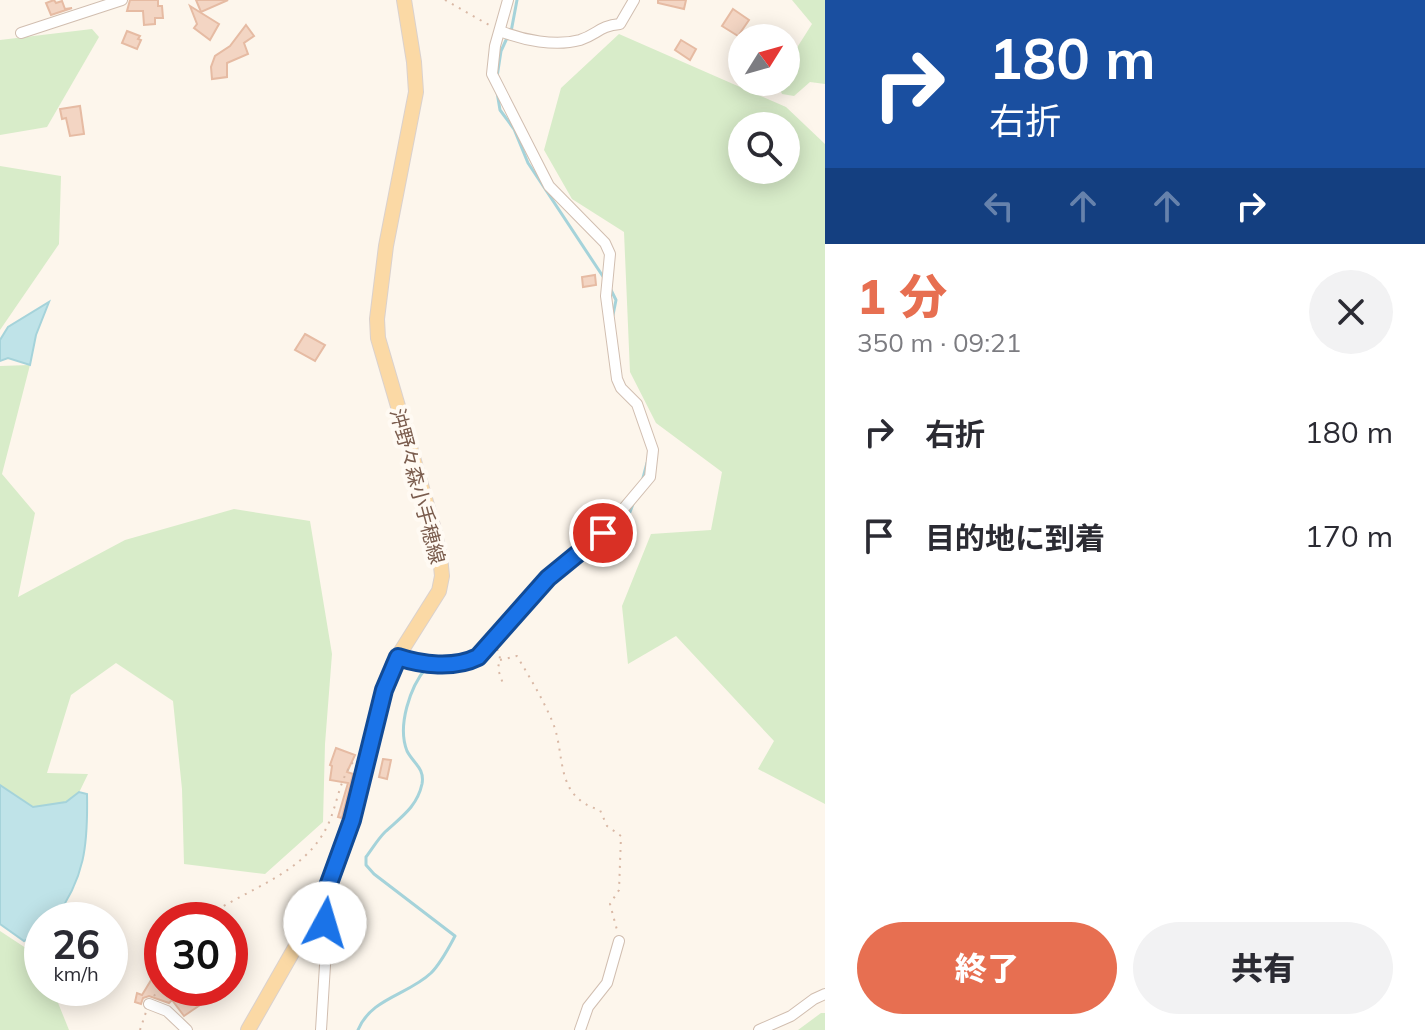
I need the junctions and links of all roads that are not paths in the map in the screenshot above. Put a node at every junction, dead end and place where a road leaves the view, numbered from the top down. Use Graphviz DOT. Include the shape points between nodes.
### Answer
graph roads {
  1 [pos="122,0"];
  2 [pos="404,0"];
  3 [pos="508,0"];
  4 [pos="634,0"];
  5 [pos="500,31"];
  6 [pos="21,33"];
  7 [pos="398,657"];
  8 [pos="324,897"];
  9 [pos="619,941"];
  10 [pos="825,994"];
  11 [pos="154,1006"];
  12 [pos="187,1030"];
  13 [pos="248,1030"];
  14 [pos="321,1030"];
  15 [pos="580,1030"];
  16 [pos="759,1030"];
  1 -- 6 [label="street"];
  2 -- 7 [label="main road, 沖野々森小手穂線" via="416,92 378,297 378,338 433,526 442,576 439,591"];
  3 -- 5 [label="street"];
  4 -- 5 [label="street" via="620,24 604,25 576,41 555,43"];
  5 -- 7 [label="street" via="492,74 549,186 610,254 606,296 617,379 637,404 653,465 650,477 603,533 548,578 478,657 422,665"];
  7 -- 8 [label="main road, 沖野々森小手穂線" via="384,690 352,820"];
  8 -- 13 [label="main road, 沖野々森小手穂線"];
  8 -- 14 [label="street"];
  9 -- 15 [label="street" via="607,983 588,1007"];
  10 -- 16 [label="street"];
  11 -- 12 [label="street"];
}
